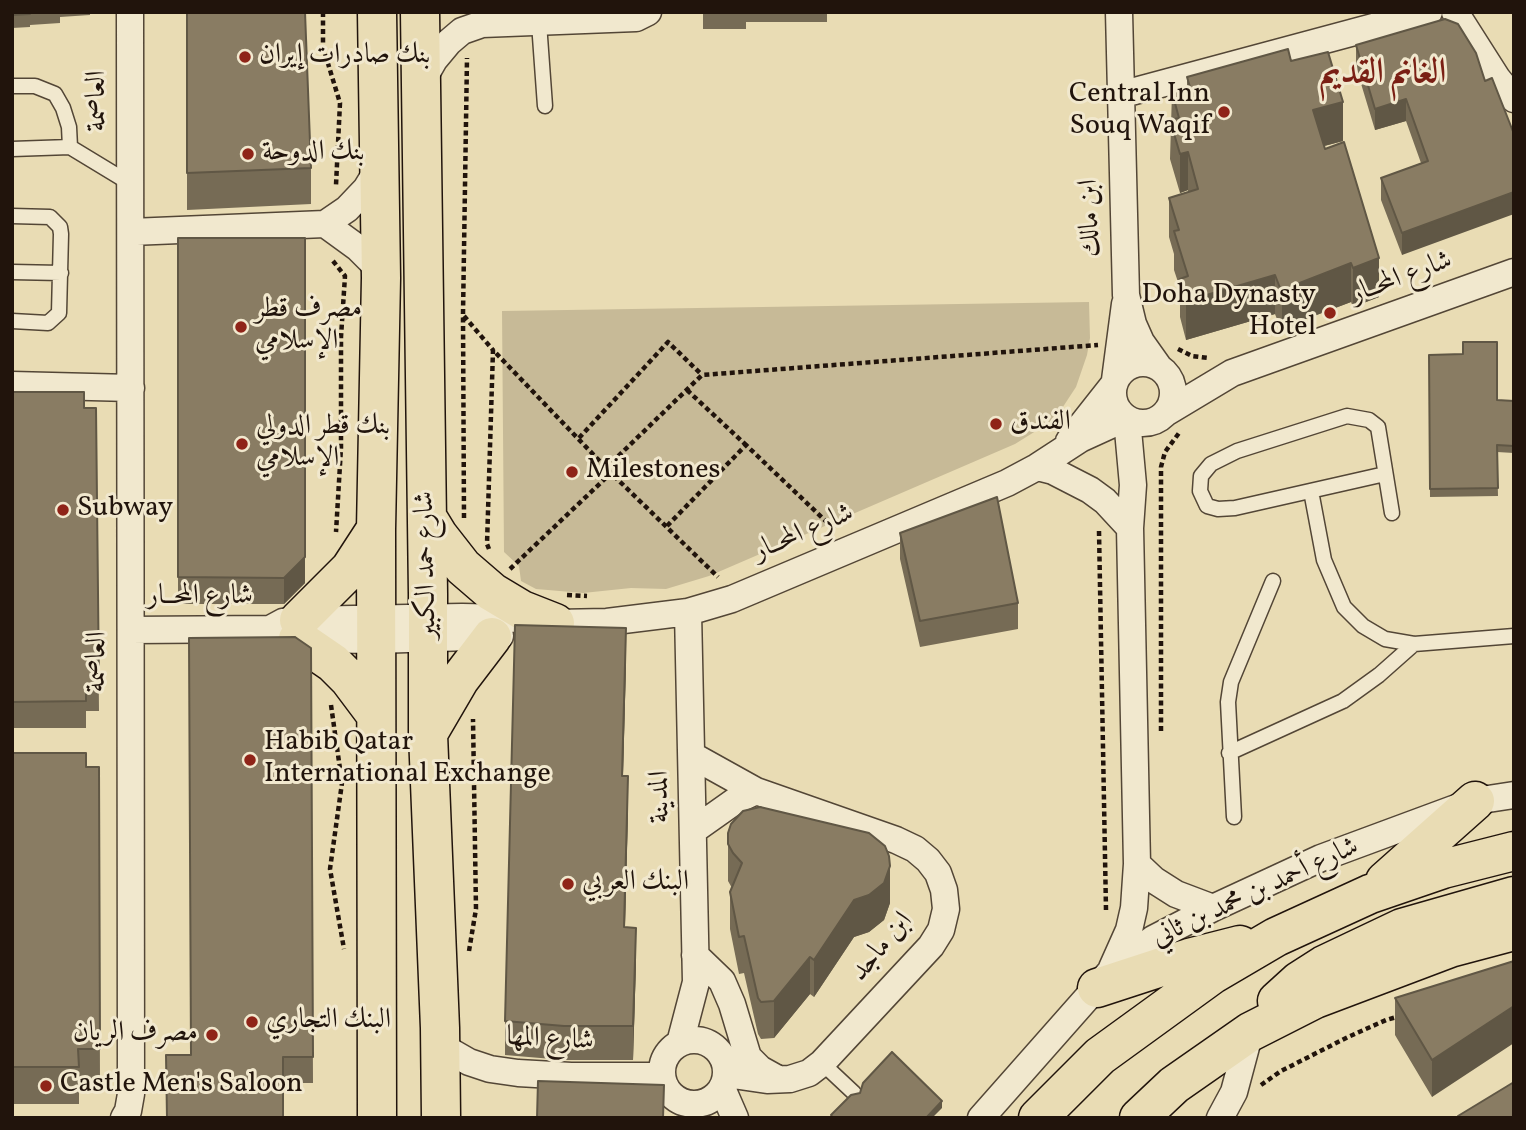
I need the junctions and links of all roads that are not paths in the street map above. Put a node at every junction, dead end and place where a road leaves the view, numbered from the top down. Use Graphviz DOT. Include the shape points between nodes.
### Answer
graph roads {
  1 [pos="130,12"];
  2 [pos="377,12"];
  3 [pos="420,12"];
  4 [pos="648,12"];
  5 [pos="1119,12"];
  6 [pos="1429,12"];
  7 [pos="1455,12"];
  8 [pos="471,18"];
  9 [pos="539,23"];
  10 [pos="12,86"];
  11 [pos="420,86"];
  12 [pos="1511,90"];
  13 [pos="1120,95"];
  14 [pos="545,106"];
  15 [pos="70,147"];
  16 [pos="12,149"];
  17 [pos="380,166"];
  18 [pos="131,184"];
  19 [pos="12,216"];
  20 [pos="325,224"];
  21 [pos="131,232"];
  22 [pos="12,272"];
  23 [pos="1514,272"];
  24 [pos="61,273"];
  25 [pos="381,278"];
  26 [pos="1126,295"];
  27 [pos="12,321"];
  28 [pos="1165,361"];
  29 [pos="1224,369"];
  30 [pos="1115,382"];
  31 [pos="12,385"];
  32 [pos="131,388"];
  33 [pos="1127,418"];
  34 [pos="1172,418"];
  35 [pos="1062,451"];
  36 [pos="1037,467"];
  37 [pos="1385,474"];
  38 [pos="1133,485"];
  39 [pos="1311,491"];
  40 [pos="1392,513"];
  41 [pos="427,517"];
  42 [pos="1130,528"];
  43 [pos="376,529"];
  44 [pos="1273,581"];
  45 [pos="560,609"];
  46 [pos="688,612"];
  47 [pos="289,629"];
  48 [pos="428,629"];
  49 [pos="131,630"];
  50 [pos="376,630"];
  51 [pos="1514,636"];
  52 [pos="492,637"];
  53 [pos="1415,644"];
  54 [pos="376,715"];
  55 [pos="428,734"];
  56 [pos="1229,753"];
  57 [pos="693,756"];
  58 [pos="756,791"];
  59 [pos="1514,795"];
  60 [pos="1475,801"];
  61 [pos="1234,817"];
  62 [pos="694,830"];
  63 [pos="1514,851"];
  64 [pos="1137,864"];
  65 [pos="1370,894"];
  66 [pos="1514,896"];
  67 [pos="1213,908"];
  68 [pos="1514,931"];
  69 [pos="1276,937"];
  70 [pos="695,955"];
  71 [pos="1103,980"];
  72 [pos="696,982"];
  73 [pos="1250,1032"];
  74 [pos="680,1043"];
  75 [pos="709,1044"];
  76 [pos="440,1046"];
  77 [pos="822,1063"];
  78 [pos="662,1076"];
  79 [pos="779,1080"];
  80 [pos="724,1081"];
  81 [pos="854,1093"];
  82 [pos="377,1100"];
  83 [pos="127,1106"];
  84 [pos="700,1111"];
  85 [pos="1222,1115"];
  86 [pos="395,1118"];
  87 [pos="440,1118"];
  88 [pos="735,1118"];
  89 [pos="981,1118"];
  90 [pos="1038,1118"];
  91 [pos="1139,1118"];
  1 -- 18 [label="street, العاصمة"];
  2 -- 17 [label="main road, شارع حمد الكبير"];
  3 -- 11 [label="main road, شارع حمد الكبير"];
  4 -- 9 [label="street" via="636,18"];
  5 -- 13 [label="street, ابن مالك"];
  6 -- 13 [label="street"];
  7 -- 12 [label="street" via="1497,78"];
  8 -- 9 [label="street"];
  8 -- 11 [label="street" via="433,60"];
  9 -- 14 [label="lane"];
  10 -- 15 [label="lane" via="35,86 55,94 69,127"];
  11 -- 41 [label="main road, شارع حمد الكبير"];
  13 -- 26 [label="street, ابن مالك"];
  15 -- 16 [label="lane"];
  15 -- 18 [label="lane"];
  17 -- 20 [label="street" via="366,189"];
  17 -- 25 [label="main road, شارع حمد الكبير"];
  18 -- 21 [label="street, العاصمة"];
  19 -- 24 [label="lane" via="42,215 55,221 61,234"];
  20 -- 21 [label="street"];
  20 -- 25 [label="street" via="358,248"];
  21 -- 32 [label="street, العاصمة"];
  22 -- 24 [label="lane"];
  23 -- 29 [label="street, شارع المحــار"];
  24 -- 27 [label="lane" via="61,307 56,318 48,323"];
  25 -- 43 [label="main road, شارع حمد الكبير"];
  26 -- 28 [label="street, ابن مالك" via="1141,342"];
  26 -- 30 [label="street, ابن مالك"];
  28 -- 29 [label="street, شارع المحــار"];
  28 -- 30 [label="street" via="1134,364"];
  28 -- 34 [label="street" via="1174,391"];
  29 -- 34 [label="street, شارع المحــار"];
  30 -- 33 [label="street" via="1115,403"];
  30 -- 35 [label="street, شارع المحــار"];
  31 -- 32 [label="street"];
  32 -- 49 [label="street, العاصمة"];
  33 -- 34 [label="street" via="1142,423"];
  33 -- 35 [label="street, شارع المحــار"];
  33 -- 38 [label="street"];
  34 -- 38 [label="street"];
  35 -- 36 [label="street, شارع المحــار"];
  36 -- 42 [label="street" via="1090,490"];
  36 -- 46 [label="street, شارع المحــار" via="732,599"];
  37 -- 39 [label="lane"];
  37 -- 39 [label="lane" via="1378,427 1369,420 1347,416 1237,451 1211,464 1201,476 1200,491 1207,506 1218,509"];
  37 -- 40 [label="lane"];
  38 -- 42 [label="street"];
  39 -- 53 [label="lane" via="1324,560 1344,607 1385,639"];
  41 -- 45 [label="main road" via="456,559 492,592 522,610"];
  41 -- 48 [label="main road, شارع حمد الكبير"];
  42 -- 64 [label="street"];
  43 -- 47 [label="main road" via="350,569"];
  43 -- 50 [label="main road, شارع حمد الكبير"];
  44 -- 56 [label="lane" via="1231,682"];
  45 -- 46 [label="street, شارع المحــار" via="635,620"];
  45 -- 48 [label="street, شارع المحــار"];
  45 -- 52 [label="street, شارع المحــار" via="536,631"];
  46 -- 57 [label="street, المدينة"];
  47 -- 49 [label="street, شارع المحــار"];
  47 -- 50 [label="street, شارع المحــار"];
  47 -- 54 [label="main road" via="333,663"];
  48 -- 50 [label="street, شارع المحــار"];
  48 -- 52 [label="street, شارع المحــار"];
  48 -- 55 [label="main road, شارع حمد الكبير"];
  49 -- 83 [label="street, العاصمة"];
  50 -- 54 [label="main road, شارع حمد الكبير"];
  51 -- 53 [label="lane"];
  52 -- 55 [label="main road" via="460,679"];
  53 -- 56 [label="lane" via="1343,702"];
  54 -- 82 [label="main road, شارع حمد الكبير"];
  55 -- 76 [label="main road, شارع حمد الكبير"];
  56 -- 61 [label="lane"];
  57 -- 58 [label="street, ابن ماجد"];
  57 -- 62 [label="street, المدينة"];
  58 -- 62 [label="street"];
  58 -- 77 [label="street, ابن ماجد" via="915,849 929,860 944,890 946,909 931,946"];
  59 -- 60 [label="street, شارع أحمد بن محمد بن ثاني"];
  60 -- 65 [label="main road"];
  60 -- 67 [label="street, شارع أحمد بن محمد بن ثاني" via="1321,858"];
  62 -- 70 [label="street, المدينة"];
  63 -- 65 [label="main road, شارع أحمد بن محمد بن ثاني"];
  64 -- 67 [label="street" via="1175,894"];
  64 -- 71 [label="street" via="1129,930"];
  65 -- 69 [label="main road, شارع أحمد بن محمد بن ثاني"];
  66 -- 73 [label="main road" via="1402,928 1346,953 1285,992"];
  67 -- 71 [label="street, شارع أحمد بن محمد بن ثاني" via="1153,939"];
  68 -- 73 [label="main road" via="1361,980"];
  69 -- 71 [label="main road"];
  69 -- 90 [label="main road, شارع أحمد بن محمد بن ثاني" via="1204,980 1100,1056"];
  70 -- 72 [label="street, المدينة"];
  70 -- 79 [label="street" via="722,981 748,1057"];
  71 -- 89 [label="street, شارع أحمد بن محمد بن ثاني"];
  72 -- 74 [label="street, المدينة"];
  72 -- 75 [label="street, المدينة" via="704,1001"];
  73 -- 85 [label="street" via="1234,1093"];
  73 -- 91 [label="main road" via="1174,1085"];
  74 -- 75 [label="street"];
  74 -- 78 [label="street" via="669,1051"];
  75 -- 80 [label="street" via="724,1062"];
  76 -- 78 [label="street, شارع المها" via="469,1062 518,1073"];
  76 -- 87 [label="main road, شارع حمد الكبير"];
  77 -- 79 [label="street, ابن ماجد" via="800,1077"];
  77 -- 81 [label="lane"];
  78 -- 84 [label="street" via="671,1096"];
  79 -- 80 [label="street, ابن ماجد"];
  80 -- 84 [label="street"];
  80 -- 88 [label="street"];
  82 -- 86 [label="main road"];
}
